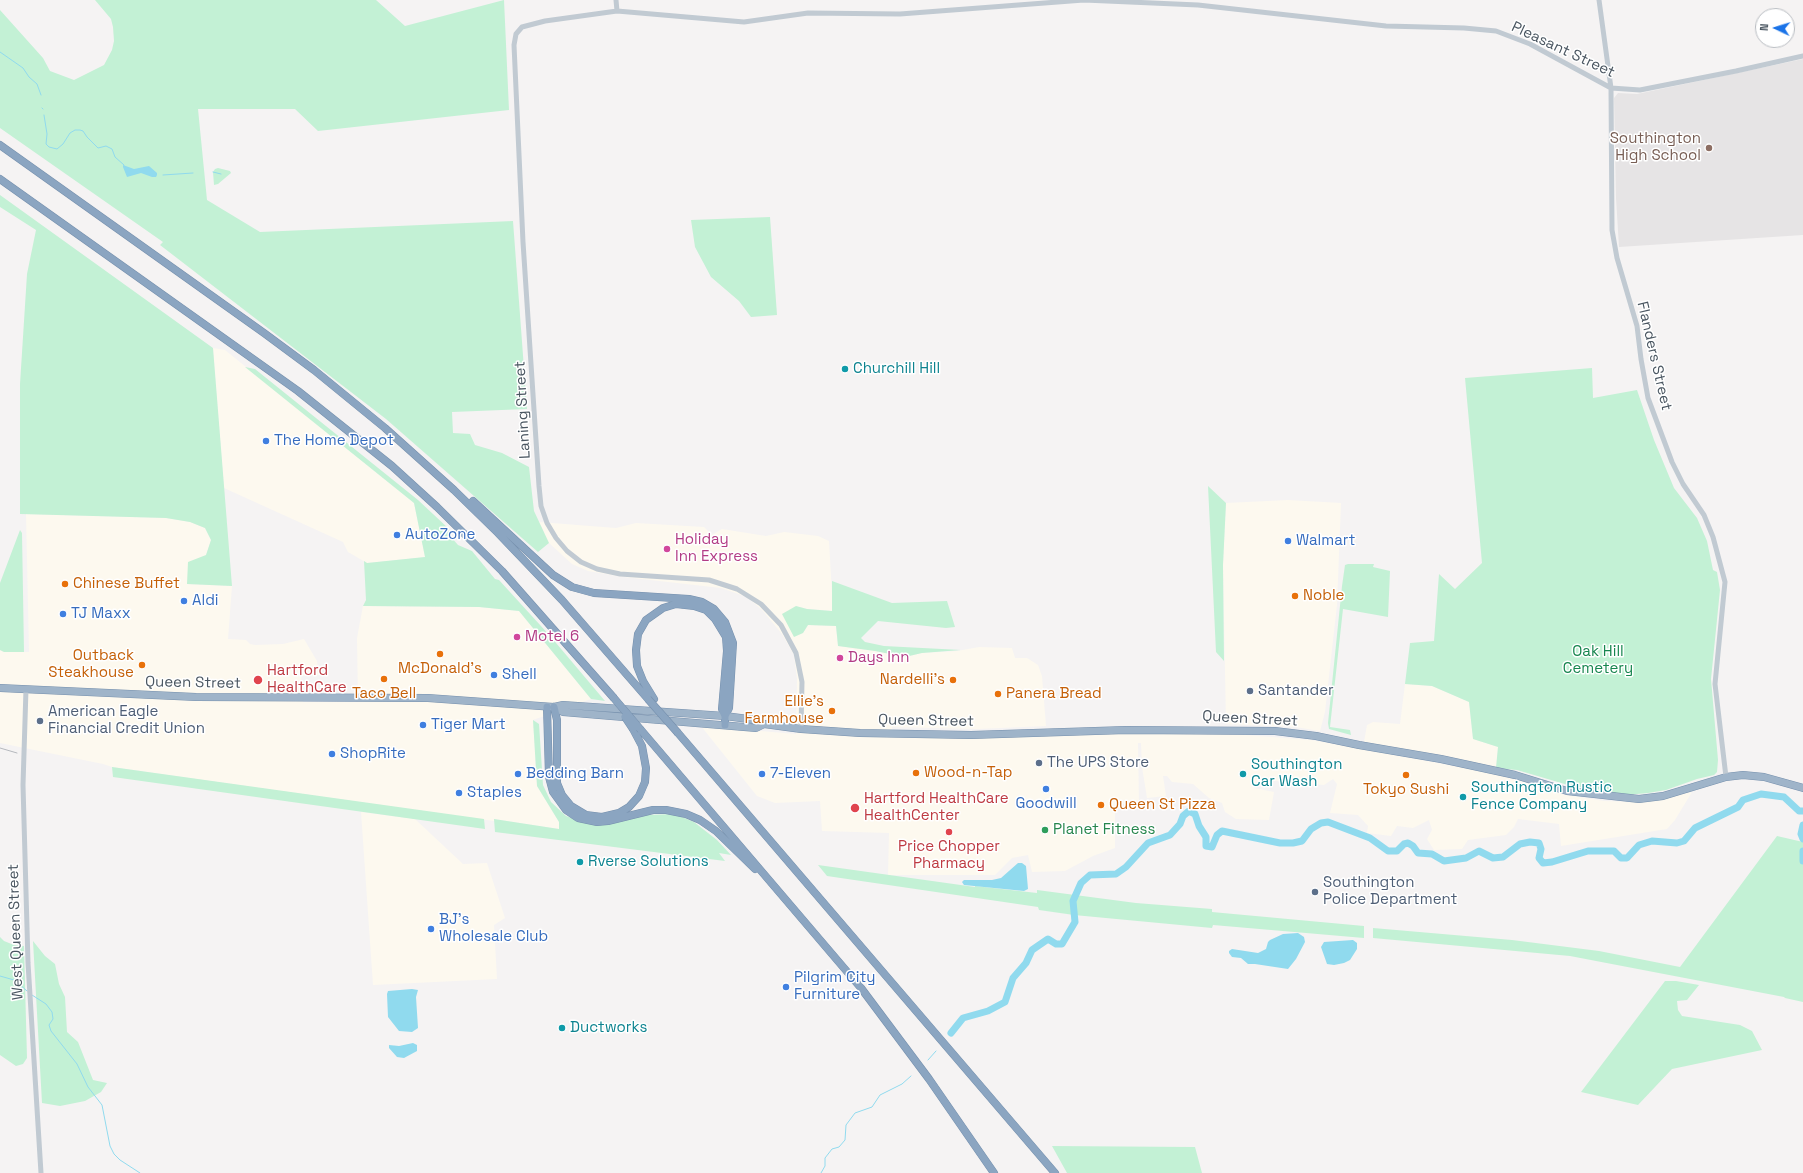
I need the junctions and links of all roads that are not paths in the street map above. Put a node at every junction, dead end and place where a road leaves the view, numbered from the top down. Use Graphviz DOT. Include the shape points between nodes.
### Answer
graph roads {
  1 [pos="616,0"];
  2 [pos="1599,0"];
  3 [pos="617,10"];
  4 [pos="1803,56"];
  5 [pos="1611,88"];
  6 [pos="0,145"];
  7 [pos="0,179"];
  8 [pos="385,428"];
  9 [pos="0,688"];
  10 [pos="26,689"];
  11 [pos="612,697"];
  12 [pos="651,699"];
  13 [pos="551,707"];
  14 [pos="726,716"];
  15 [pos="764,724"];
  16 [pos="725,725"];
  17 [pos="801,729"];
  18 [pos="1726,777"];
  19 [pos="1803,788"];
  20 [pos="761,873"];
  21 [pos="41,1173"];
  22 [pos="994,1173"];
  23 [pos="1055,1173"];
  1 -- 3 [label="street"];
  2 -- 5 [label="street, Flanders Street"];
  3 -- 5 [label="street, Pleasant Street" via="744,22 808,13 900,14 1084,0 1198,5 1386,26 1464,28 1496,32 1530,44"];
  3 -- 17 [label="street, Laning Street" via="528,25 519,30 514,38 523,242 542,510 561,545 589,566 612,573 711,581 737,589 761,604 781,625 796,653 802,682"];
  4 -- 5 [label="street, Pleasant Street" via="1640,90"];
  5 -- 18 [label="street, Flanders Street" via="1612,230 1617,258 1637,326 1648,398 1672,462 1704,515 1713,537 1725,582 1715,684"];
  6 -- 8 [label="highway" via="264,333"];
  7 -- 11 [label="highway" via="298,391 392,466 449,518 502,572"];
  8 -- 12 [label="highway" via="498,533"];
  8 -- 14 [label="highway" via="453,483 565,583 579,590 594,593 689,599 702,602 714,609 725,622 733,643 729,708"];
  9 -- 10 [label="highway, Queen Street"];
  10 -- 13 [label="highway, Queen Street" via="200,697 428,698"];
  10 -- 21 [label="street, West Queen Street" via="23,785 30,997"];
  11 -- 13 [label="highway, bridge" via="642,746 646,768 645,782 639,796 629,807 619,813 602,817 586,815 570,806 562,795 557,783 557,720"];
  11 -- 20 [label="highway, bridge"];
  12 -- 14 [label="highway" via="637,666 638,634 646,620 663,608 676,604 694,606 706,610 716,619 726,637 722,709"];
  12 -- 23 [label="highway, bridge" via="678,734"];
  13 -- 14 [label="highway, Queen Street" via="563,705"];
  13 -- 16 [label="highway, Queen Street" via="563,712"];
  13 -- 20 [label="highway" via="549,777 553,792 566,810 585,820 602,822 647,811 678,812 700,820 716,831"];
  14 -- 15 [label="highway, Queen Street" via="756,720"];
  14 -- 16 [label="highway"];
  15 -- 16 [label="highway, Queen Street" via="756,728"];
  15 -- 17 [label="highway, Queen Street"];
  17 -- 18 [label="highway, Queen Street" via="966,735 1130,730 1275,731 1441,759 1515,775 1565,791 1639,799 1663,796"];
  18 -- 19 [label="highway, Queen Street" via="1764,777"];
  20 -- 22 [label="highway" via="852,977 907,1049"];
}
